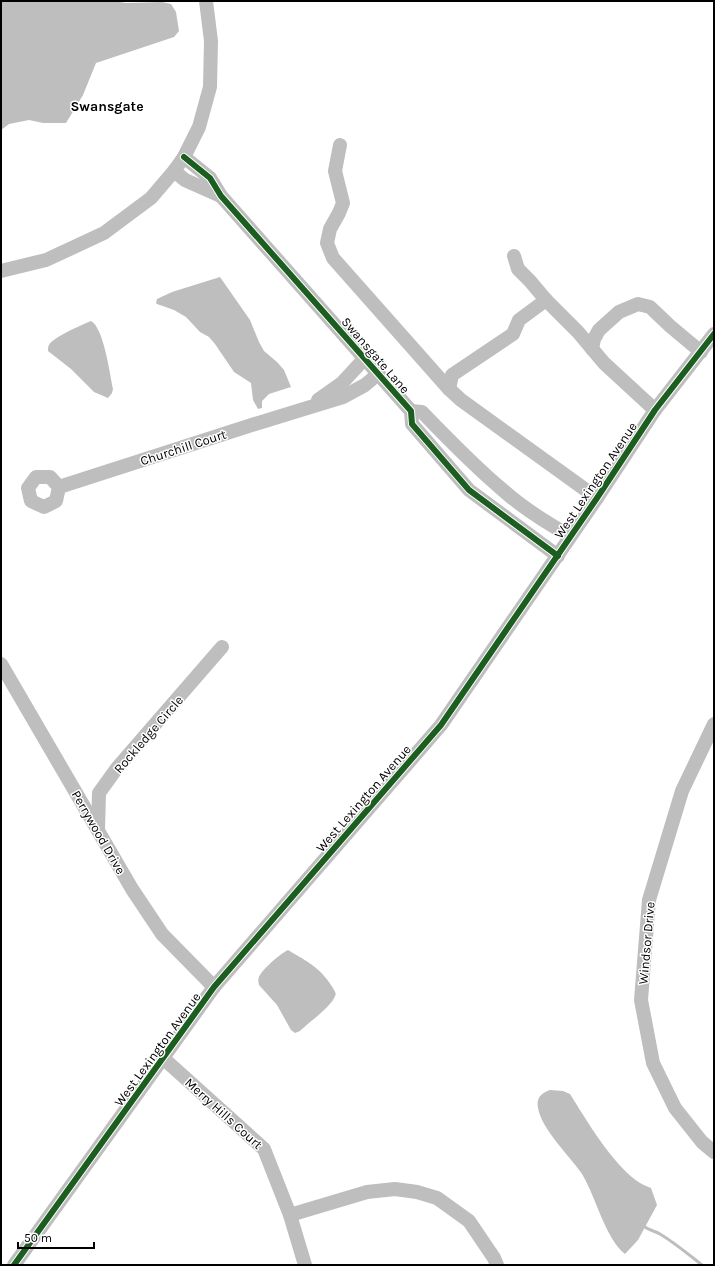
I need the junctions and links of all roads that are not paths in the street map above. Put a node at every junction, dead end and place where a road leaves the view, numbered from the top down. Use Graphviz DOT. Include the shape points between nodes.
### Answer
graph roads {
  1 [pos="206,1"];
  2 [pos="340,145"];
  3 [pos="184,157"];
  4 [pos="174,171"];
  5 [pos="221,196"];
  6 [pos="514,256"];
  7 [pos="1,271"];
  8 [pos="546,300"];
  9 [pos="714,334"];
  10 [pos="592,349"];
  11 [pos="700,352"];
  12 [pos="365,358"];
  13 [pos="378,374"];
  14 [pos="449,389"];
  15 [pos="308,408"];
  16 [pos="655,410"];
  17 [pos="411,411"];
  18 [pos="59,487"];
  19 [pos="597,498"];
  20 [pos="570,536"];
  21 [pos="558,556"];
  22 [pos="222,647"];
  23 [pos="1,664"];
  24 [pos="714,724"];
  25 [pos="98,831"];
  26 [pos="214,988"];
  27 [pos="163,1058"];
  28 [pos="714,1152"];
  29 [pos="290,1214"];
  30 [pos="14,1265"];
  31 [pos="305,1265"];
  32 [pos="497,1265"];
  1 -- 3 [label="street" via="212,41 210,87 199,127"];
  2 -- 14 [label="street" via="335,171 343,203 330,229 327,243 333,258"];
  3 -- 4 [label="street"];
  3 -- 5 [label="street, Swansgate Lane" via="210,178"];
  4 -- 5 [label="street, Swansgate Lane" via="185,180"];
  4 -- 7 [label="street" via="151,198 104,233 46,260"];
  5 -- 12 [label="street, Swansgate Lane"];
  6 -- 8 [label="street" via="518,268"];
  8 -- 10 [label="street"];
  8 -- 14 [label="street" via="519,320 513,334 452,375"];
  9 -- 11 [label="street, West Lexington Avenue"];
  10 -- 11 [label="street" via="599,330 619,312 638,304 650,307"];
  10 -- 16 [label="street"];
  11 -- 16 [label="street, West Lexington Avenue"];
  12 -- 13 [label="street, Swansgate Lane"];
  12 -- 15 [label="street, Churchill Court" via="342,383"];
  13 -- 15 [label="street, Churchill Court" via="365,385 343,397"];
  13 -- 17 [label="street, Swansgate Lane"];
  14 -- 19 [label="street"];
  15 -- 18 [label="street, Churchill Court"];
  16 -- 19 [label="street, West Lexington Avenue"];
  17 -- 20 [label="street, Swansgate Lane" via="422,412 464,456 505,492"];
  17 -- 21 [label="street, Swansgate Lane" via="412,424 469,490"];
  19 -- 20 [label="street, West Lexington Avenue"];
  20 -- 21 [label="street, West Lexington Avenue"];
  21 -- 26 [label="street, West Lexington Avenue" via="441,725"];
  22 -- 25 [label="street, Rockledge Circle" via="117,768 99,793"];
  23 -- 25 [label="street, Perrywood Drive"];
  24 -- 28 [label="street, Windsor Drive" via="682,792 649,900 641,1000 653,1063 675,1108 702,1142"];
  25 -- 26 [label="street, Perrywood Drive" via="162,934"];
  26 -- 27 [label="street, West Lexington Avenue"];
  27 -- 29 [label="street, Merry Hills Court" via="264,1149"];
  27 -- 30 [label="street, West Lexington Avenue"];
  29 -- 31 [label="street, Merry Hills Court"];
  29 -- 32 [label="street" via="367,1192 395,1189 417,1192 437,1198 469,1221"];
}
